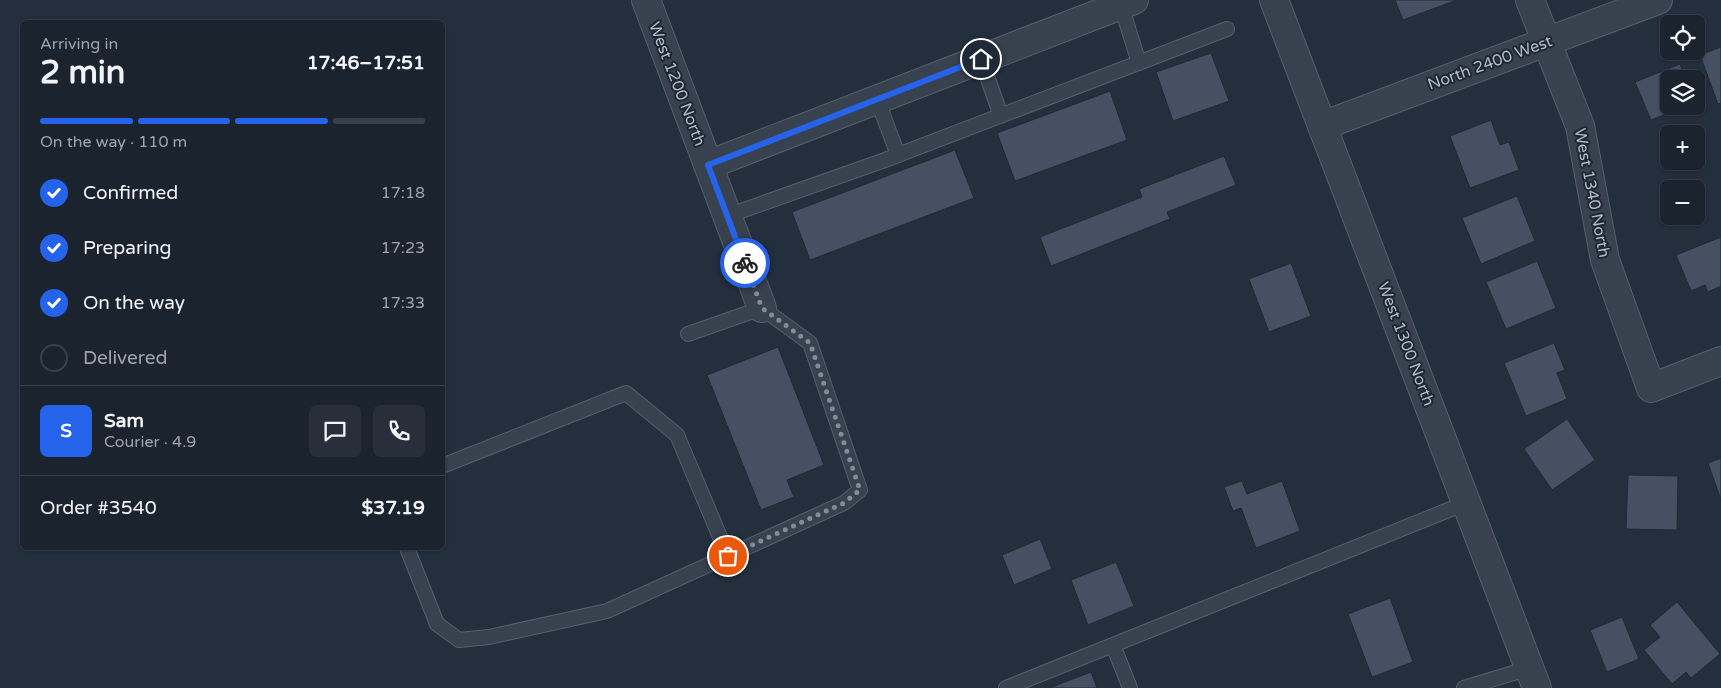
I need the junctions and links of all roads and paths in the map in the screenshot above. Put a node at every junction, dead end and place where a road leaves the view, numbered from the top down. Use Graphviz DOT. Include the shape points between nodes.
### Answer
graph roads {
  1 [pos="646,0"];
  2 [pos="1274,0"];
  3 [pos="1530,0"];
  4 [pos="1658,0"];
  5 [pos="1128,3"];
  6 [pos="1227,29"];
  7 [pos="1546,42"];
  8 [pos="981,59"];
  9 [pos="1139,63"];
  10 [pos="877,99"];
  11 [pos="1002,116"];
  12 [pos="1322,126"];
  13 [pos="898,155"];
  14 [pos="708,165"];
  15 [pos="727,216"];
  16 [pos="762,308"];
  17 [pos="688,334"];
  18 [pos="1721,361"];
  19 [pos="445,465"];
  20 [pos="1466,503"];
  21 [pos="408,550"];
  22 [pos="728,556"];
  23 [pos="1113,645"];
  24 [pos="1534,678"];
  25 [pos="1006,688"];
  26 [pos="1130,688"];
  27 [pos="1464,688"];
  1 -- 14 [label="street, West 1200 North"];
  2 -- 12 [label="street, West 1300 North"];
  3 -- 7 [label="street, West 1340 North"];
  4 -- 7 [label="street, North 2400 West"];
  5 -- 8 [label="street"];
  5 -- 9 [label="lane"];
  6 -- 9 [label="lane"];
  7 -- 12 [label="street, North 2400 West"];
  7 -- 18 [label="street, West 1340 North" via="1580,126 1605,260 1651,388"];
  8 -- 10 [label="street"];
  8 -- 11 [label="lane"];
  9 -- 11 [label="lane"];
  10 -- 13 [label="lane"];
  10 -- 14 [label="street"];
  11 -- 13 [label="lane"];
  12 -- 20 [label="street, West 1300 North"];
  13 -- 15 [label="lane"];
  14 -- 15 [label="street, West 1200 North"];
  15 -- 16 [label="street, West 1200 North"];
  16 -- 17 [label="lane"];
  16 -- 22 [label="lane" via="810,343 860,490 844,503"];
  19 -- 22 [label="lane" via="626,394 677,435"];
  20 -- 23 [label="lane"];
  20 -- 24 [label="street, West 1300 North"];
  21 -- 22 [label="lane" via="437,624 458,640 489,638 607,611"];
  23 -- 25 [label="lane"];
  23 -- 26 [label="lane"];
  24 -- 27 [label="lane"];
}
